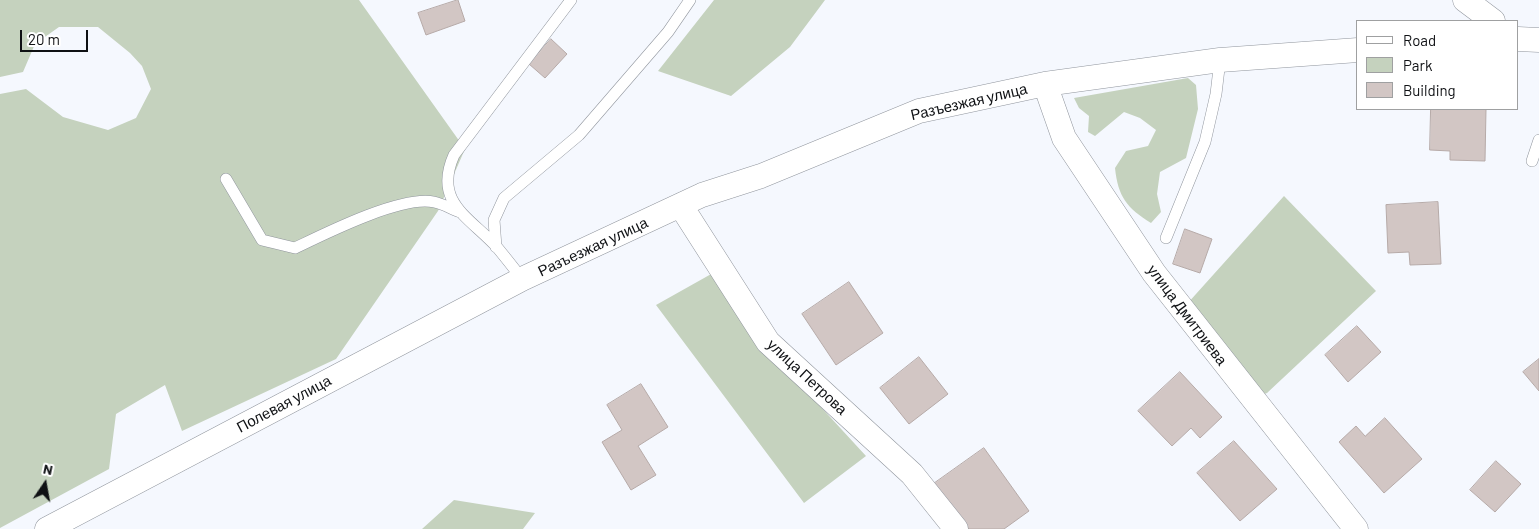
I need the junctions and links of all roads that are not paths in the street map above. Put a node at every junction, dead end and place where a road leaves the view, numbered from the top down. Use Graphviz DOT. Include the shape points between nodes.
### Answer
graph roads {
  1 [pos="571,0"];
  2 [pos="690,0"];
  3 [pos="1465,0"];
  4 [pos="1492,20"];
  5 [pos="1519,39"];
  6 [pos="1539,40"];
  7 [pos="1356,50"];
  8 [pos="1220,60"];
  9 [pos="1045,84"];
  10 [pos="1539,140"];
  11 [pos="1532,161"];
  12 [pos="226,179"];
  13 [pos="681,206"];
  14 [pos="460,212"];
  15 [pos="1166,238"];
  16 [pos="496,247"];
  17 [pos="522,280"];
  18 [pos="46,529"];
  19 [pos="956,529"];
  20 [pos="1356,529"];
  1 -- 14 [label="lane" via="454,155 447,180 450,198"];
  2 -- 16 [label="lane" via="668,32 579,135 504,198 494,220"];
  3 -- 4 [label="street"];
  5 -- 6 [label="street"];
  7 -- 8 [label="street, Разъезжая улица"];
  8 -- 9 [label="street, Разъезжая улица"];
  8 -- 15 [label="lane" via="1205,142"];
  9 -- 13 [label="street, Разъезжая улица" via="920,111"];
  9 -- 20 [label="street, улица Дмитриева" via="1064,138 1154,273"];
  10 -- 11 [label="lane"];
  12 -- 14 [label="lane" via="262,240 295,248 345,224 411,203 435,202"];
  13 -- 17 [label="street, Разъезжая улица"];
  13 -- 19 [label="street, улица Петрова" via="768,342 912,474"];
  14 -- 16 [label="lane"];
  16 -- 17 [label="lane"];
  17 -- 18 [label="street, Полевая улица"];
}
